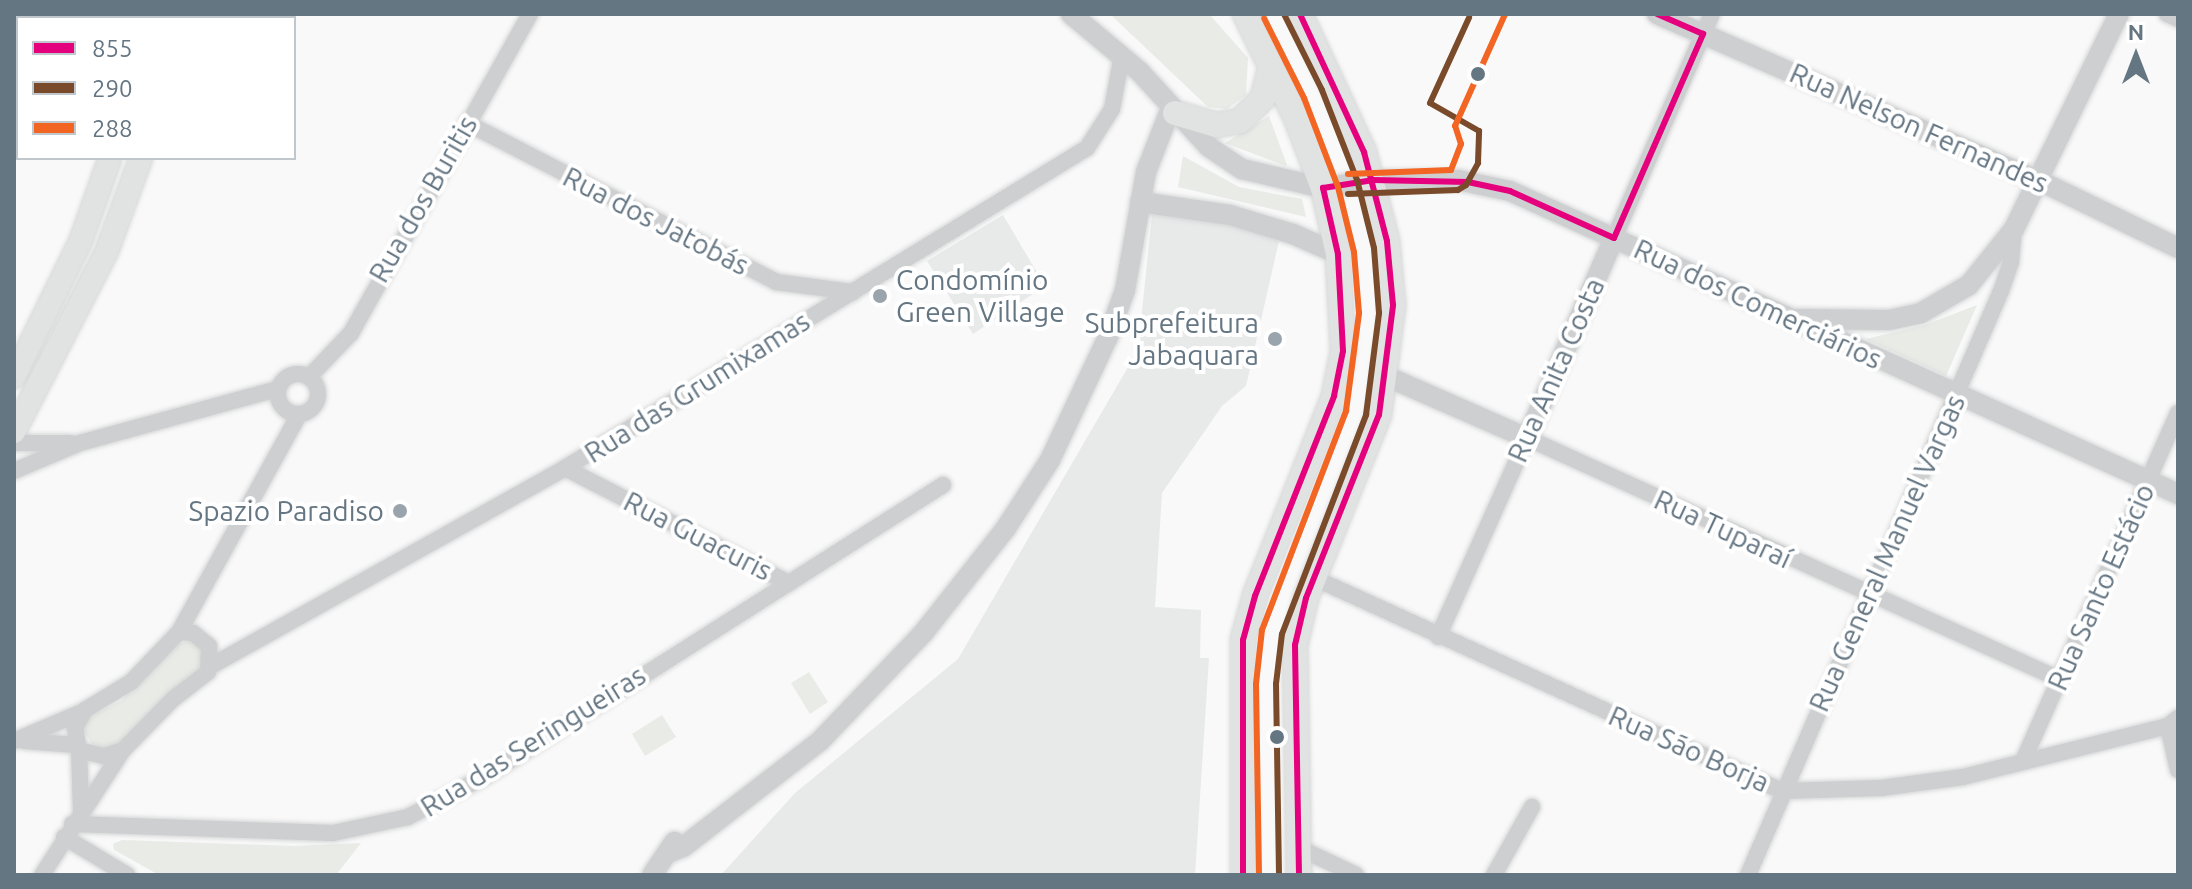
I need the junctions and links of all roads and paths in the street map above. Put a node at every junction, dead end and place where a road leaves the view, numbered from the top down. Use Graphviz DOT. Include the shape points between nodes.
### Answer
graph roads {
  1 [pos="530,14"];
  2 [pos="1071,14"];
  3 [pos="1245,14"];
  4 [pos="1300,14"];
  5 [pos="1657,14"];
  6 [pos="1712,14"];
  7 [pos="2119,14"];
  8 [pos="2167,14"];
  9 [pos="2178,19"];
  10 [pos="1703,34"];
  11 [pos="1122,55"];
  12 [pos="1271,65"];
  13 [pos="1173,110"];
  14 [pos="467,123"];
  15 [pos="109,160"];
  16 [pos="140,160"];
  17 [pos="1373,180"];
  18 [pos="2040,181"];
  19 [pos="1323,188"];
  20 [pos="1140,202"];
  21 [pos="1331,221"];
  22 [pos="2014,229"];
  23 [pos="1293,234"];
  24 [pos="1614,238"];
  25 [pos="2178,248"];
  26 [pos="1338,254"];
  27 [pos="853,292"];
  28 [pos="1786,318"];
  29 [pos="14,377"];
  30 [pos="309,377"];
  31 [pos="1388,377"];
  32 [pos="278,389"];
  33 [pos="1956,394"];
  34 [pos="292,412"];
  35 [pos="2178,413"];
  36 [pos="14,432"];
  37 [pos="1527,438"];
  38 [pos="14,443"];
  39 [pos="80,443"];
  40 [pos="565,468"];
  41 [pos="14,471"];
  42 [pos="2149,482"];
  43 [pos="943,485"];
  44 [pos="2178,494"];
  45 [pos="1314,578"];
  46 [pos="789,583"];
  47 [pos="1870,597"];
  48 [pos="186,633"];
  49 [pos="1438,637"];
  50 [pos="211,666"];
  51 [pos="2059,679"];
  52 [pos="85,710"];
  53 [pos="2175,724"];
  54 [pos="78,748"];
  55 [pos="123,750"];
  56 [pos="2023,761"];
  57 [pos="2178,770"];
  58 [pos="1782,791"];
  59 [pos="1532,807"];
  60 [pos="73,823"];
  61 [pos="1297,847"];
  62 [pos="42,875"];
  63 [pos="127,875"];
  64 [pos="652,875"];
  65 [pos="1243,875"];
  66 [pos="1299,875"];
  67 [pos="1356,875"];
  68 [pos="1494,875"];
  69 [pos="1748,875"];
  1 -- 14 [label="street, Rua dos Buritis"];
  2 -- 11 [label="street"];
  3 -- 12 [label="main road"];
  4 -- 17 [label="main road" via="1339,88"];
  5 -- 10 [label="street, Rua Nelson Fernandes"];
  6 -- 10 [label="street, Rua Anita Costa"];
  7 -- 18 [label="street"];
  8 -- 9 [label="street"];
  10 -- 18 [label="street, Rua Nelson Fernandes"];
  10 -- 24 [label="street, Rua Anita Costa"];
  11 -- 13 [label="street"];
  11 -- 27 [label="street, Rua das Grumixamas" via="1112,109 1087,148"];
  12 -- 13 [label="main road" via="1263,98 1240,121 1216,125"];
  12 -- 19 [label="main road"];
  13 -- 19 [label="street" via="1222,159 1242,169"];
  13 -- 20 [label="street" via="1153,145"];
  14 -- 27 [label="street, Rua dos Jatobás" via="776,282"];
  14 -- 30 [label="street, Rua dos Buritis" via="351,333"];
  15 -- 29 [label="main road" via="81,240"];
  16 -- 36 [label="main road" via="107,251"];
  17 -- 19 [label="street, Rua dos Comerciários"];
  17 -- 24 [label="street, Rua dos Comerciários" via="1487,185"];
  17 -- 31 [label="main road" via="1391,277"];
  18 -- 22 [label="street"];
  18 -- 25 [label="street, Rua Nelson Fernandes"];
  19 -- 21 [label="main road"];
  20 -- 23 [label="street" via="1230,215"];
  20 -- 64 [label="street" via="1125,290 1090,383 1050,460 974,575 833,723 815,730 683,847 668,853"];
  21 -- 23 [label="street"];
  21 -- 26 [label="main road"];
  22 -- 28 [label="street" via="1969,285 1921,313 1861,321"];
  22 -- 33 [label="street, Rua General Manuel Vargas" via="2011,262"];
  23 -- 26 [label="street"];
  24 -- 28 [label="street, Rua dos Comerciários"];
  24 -- 37 [label="street, Rua Anita Costa"];
  26 -- 65 [label="main road" via="1343,351 1334,396 1255,596 1243,640"];
  27 -- 40 [label="street, Rua das Grumixamas"];
  28 -- 33 [label="street, Rua dos Comerciários"];
  30 -- 32 [label="street" via="291,376"];
  30 -- 34 [label="street" via="318,387 318,400 311,411"];
  31 -- 37 [label="street, Rua Tuparaí"];
  31 -- 45 [label="main road" via="1369,448"];
  32 -- 34 [label="street"];
  32 -- 39 [label="street"];
  33 -- 42 [label="street, Rua dos Comerciários"];
  33 -- 47 [label="street, Rua General Manuel Vargas"];
  34 -- 48 [label="street"];
  35 -- 42 [label="street, Rua Santo Estácio"];
  37 -- 47 [label="street, Rua Tuparaí"];
  37 -- 49 [label="street, Rua Anita Costa"];
  38 -- 39 [label="street"];
  39 -- 41 [label="street"];
  40 -- 46 [label="street, Rua Guacuris"];
  40 -- 50 [label="street, Rua das Grumixamas"];
  42 -- 44 [label="street, Rua dos Comerciários"];
  42 -- 51 [label="street, Rua Santo Estácio"];
  43 -- 46 [label="street, Rua das Seringueiras"];
  45 -- 49 [label="street, Rua São Borja"];
  45 -- 61 [label="main road" via="1295,645"];
  46 -- 60 [label="street, Rua das Seringueiras" via="471,785 408,817 333,833"];
  47 -- 51 [label="street, Rua Tuparaí"];
  47 -- 58 [label="street, Rua General Manuel Vargas"];
  48 -- 50 [label="street" via="209,646"];
  48 -- 52 [label="street" via="131,682"];
  49 -- 58 [label="street, Rua São Borja"];
  50 -- 55 [label="street, Rua das Grumixamas"];
  51 -- 56 [label="street, Rua Santo Estácio"];
  52 -- 54 [label="street" via="75,728"];
  52 -- 54 [label="street" via="14,741"];
  53 -- 56 [label="street, Rua São Borja"];
  53 -- 57 [label="street"];
  54 -- 55 [label="street" via="104,756"];
  54 -- 60 [label="street"];
  55 -- 60 [label="street"];
  56 -- 58 [label="street, Rua São Borja" via="1963,777 1881,788"];
  58 -- 69 [label="street, Rua General Manuel Vargas"];
  59 -- 68 [label="street"];
  60 -- 62 [label="street"];
  60 -- 63 [label="street"];
  61 -- 66 [label="main road"];
  61 -- 67 [label="street"];
}
